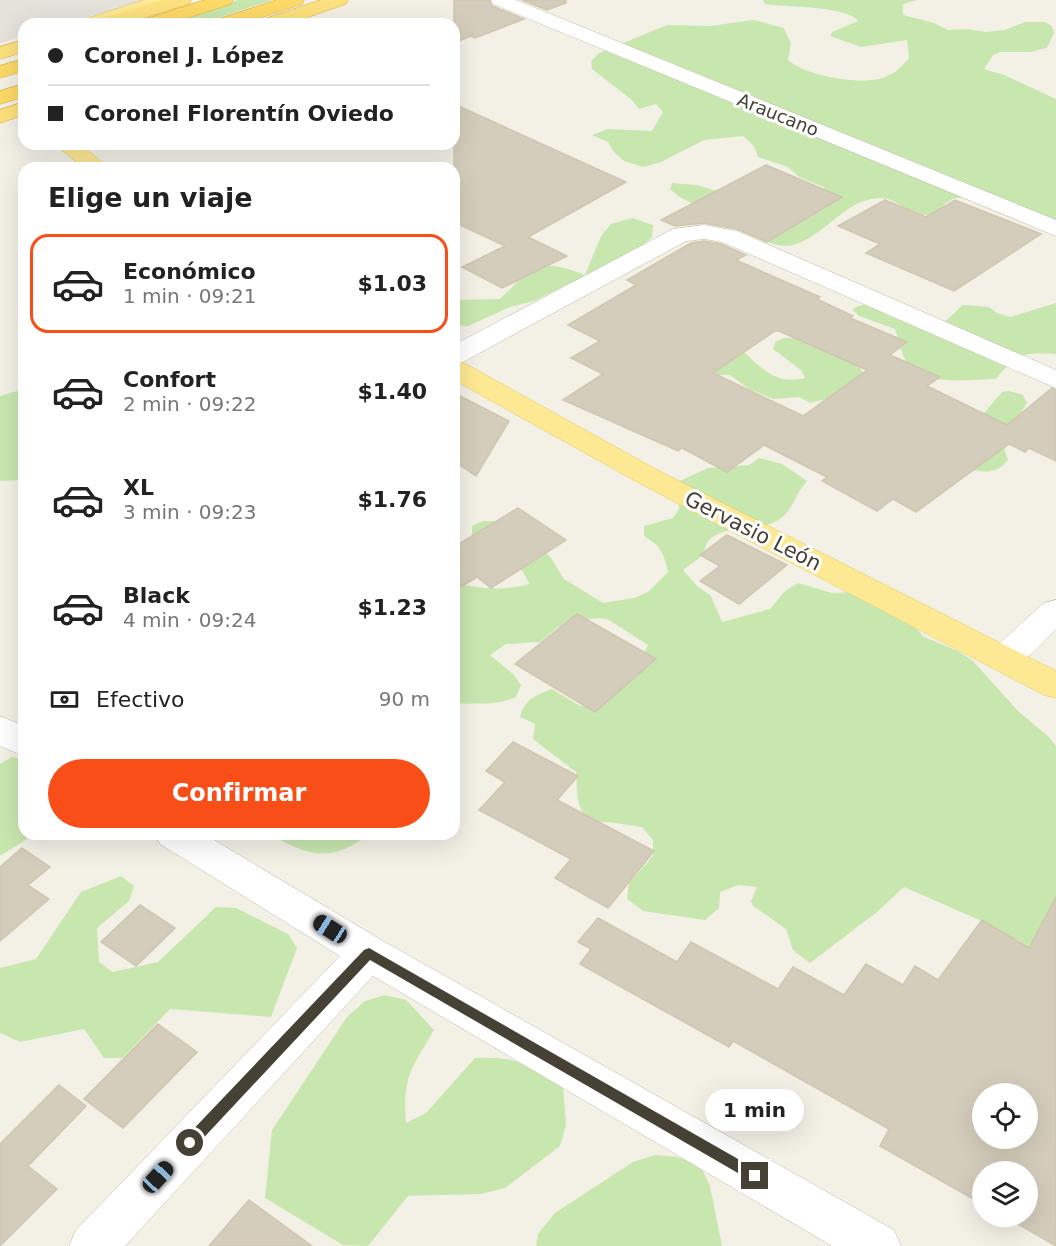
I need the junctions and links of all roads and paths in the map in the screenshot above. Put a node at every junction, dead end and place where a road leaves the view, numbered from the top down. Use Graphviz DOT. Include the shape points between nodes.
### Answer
graph roads {
  1 [pos="163,0"];
  2 [pos="182,0"];
  3 [pos="224,0"];
  4 [pos="295,0"];
  5 [pos="339,0"];
  6 [pos="500,0"];
  7 [pos="108,18"];
  8 [pos="124,18"];
  9 [pos="169,18"];
  10 [pos="242,18"];
  11 [pos="286,18"];
  12 [pos="18,48"];
  13 [pos="0,53"];
  14 [pos="18,67"];
  15 [pos="0,72"];
  16 [pos="0,98"];
  17 [pos="18,103"];
  18 [pos="18,108"];
  19 [pos="0,117"];
  20 [pos="74,150"];
  21 [pos="90,162"];
  22 [pos="1056,229"];
  23 [pos="460,353"];
  24 [pos="460,372"];
  25 [pos="1056,380"];
  26 [pos="1056,611"];
  27 [pos="1003,659"];
  28 [pos="1056,686"];
  29 [pos="0,729"];
  30 [pos="18,740"];
  31 [pos="183,840"];
  32 [pos="369,953"];
  33 [pos="93,1246"];
  34 [pos="876,1246"];
  1 -- 7 [label="main road"];
  2 -- 8 [label="highway"];
  3 -- 9 [label="highway"];
  4 -- 10 [label="highway"];
  5 -- 11 [label="highway"];
  6 -- 22 [label="street, Araucano"];
  12 -- 13 [label="highway"];
  14 -- 15 [label="highway"];
  16 -- 17 [label="highway"];
  18 -- 19 [label="highway"];
  20 -- 21 [label="main road"];
  23 -- 25 [label="street" via="681,234 704,232 728,236"];
  24 -- 27 [label="main road, Gervasio León" via="649,477"];
  26 -- 27 [label="street"];
  27 -- 28 [label="main road, Gervasio León"];
  29 -- 30 [label="street"];
  31 -- 32 [label="street"];
  32 -- 33 [label="street"];
  32 -- 34 [label="street"];
}
